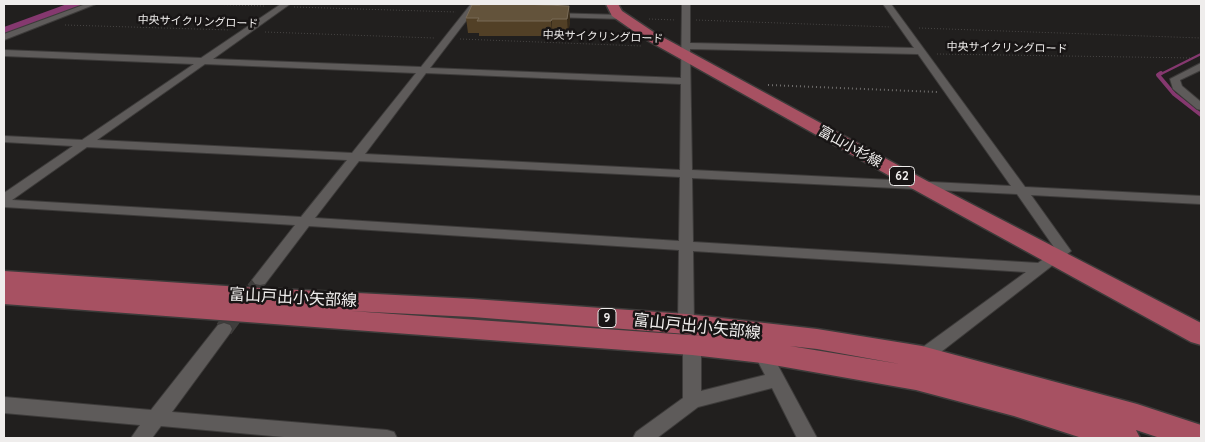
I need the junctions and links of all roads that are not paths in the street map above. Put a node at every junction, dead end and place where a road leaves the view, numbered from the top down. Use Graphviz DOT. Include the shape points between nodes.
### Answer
graph roads {
  1 [pos="92,4"];
  2 [pos="686,4"];
  3 [pos="887,4"];
  4 [pos="284,5"];
  5 [pos="473,10"];
  6 [pos="618,11"];
  7 [pos="546,15"];
  8 [pos="4,37"];
  9 [pos="681,50"];
  10 [pos="4,53"];
  11 [pos="922,53"];
  12 [pos="204,61"];
  13 [pos="1201,66"];
  14 [pos="423,70"];
  15 [pos="1186,74"];
  16 [pos="1201,75"];
  17 [pos="686,81"];
  18 [pos="1201,107"];
  19 [pos="4,138"];
  20 [pos="87,143"];
  21 [pos="355,157"];
  22 [pos="686,174"];
  23 [pos="920,185"];
  24 [pos="1022,190"];
  25 [pos="4,199"];
  26 [pos="1201,200"];
  27 [pos="4,204"];
  28 [pos="304,222"];
  29 [pos="686,246"];
  30 [pos="1048,262"];
  31 [pos="4,279"];
  32 [pos="260,280"];
  33 [pos="4,295"];
  34 [pos="224,328"];
  35 [pos="689,334"];
  36 [pos="1201,336"];
  37 [pos="762,352"];
  38 [pos="922,357"];
  39 [pos="775,380"];
  40 [pos="692,401"];
  41 [pos="4,405"];
  42 [pos="156,418"];
  43 [pos="141,438"];
  44 [pos="387,438"];
  45 [pos="643,438"];
  46 [pos="807,438"];
  47 [pos="1124,438"];
  48 [pos="1198,438"];
  1 -- 8 [label="street"];
  2 -- 9 [label="street"];
  3 -- 11 [label="street"];
  4 -- 12 [label="street"];
  5 -- 14 [label="street"];
  6 -- 7 [label="street"];
  6 -- 9 [label="main road, 富山小杉線 / 62"];
  9 -- 11 [label="street"];
  9 -- 17 [label="street"];
  9 -- 23 [label="main road, 富山小杉線 / 62"];
  10 -- 12 [label="street"];
  11 -- 24 [label="street"];
  12 -- 14 [label="street"];
  12 -- 20 [label="street"];
  13 -- 15 [label="street"];
  14 -- 17 [label="street"];
  14 -- 21 [label="street"];
  15 -- 16 [label="street"];
  15 -- 18 [label="street" via="1175,79 1177,87"];
  17 -- 22 [label="street"];
  19 -- 20 [label="street"];
  20 -- 21 [label="street"];
  20 -- 25 [label="street"];
  21 -- 22 [label="street"];
  21 -- 28 [label="street"];
  22 -- 23 [label="street"];
  22 -- 29 [label="street"];
  23 -- 24 [label="street"];
  23 -- 30 [label="main road, 富山小杉線 / 62"];
  24 -- 26 [label="street"];
  24 -- 30 [label="street" via="1064,251"];
  27 -- 28 [label="street"];
  28 -- 29 [label="street"];
  28 -- 32 [label="street"];
  29 -- 30 [label="street"];
  29 -- 35 [label="street"];
  30 -- 36 [label="main road, 富山小杉線 / 62"];
  30 -- 38 [label="street"];
  31 -- 35 [label="main road, 富山戸出小矢部線 / 9" via="473,308"];
  33 -- 35 [label="main road, 富山戸出小矢部線 / 9"];
  34 -- 42 [label="street"];
  35 -- 37 [label="main road, 富山戸出小矢部線 / 9"];
  35 -- 38 [label="main road, 富山戸出小矢部線 / 9" via="817,339"];
  35 -- 40 [label="street"];
  37 -- 39 [label="street"];
  37 -- 47 [label="main road, 富山戸出小矢部線 / 9" via="916,378"];
  38 -- 48 [label="main road, 富山戸出小矢部線 / 9" via="1137,417"];
  39 -- 40 [label="street"];
  39 -- 46 [label="street"];
  40 -- 45 [label="street"];
  41 -- 42 [label="street"];
  42 -- 43 [label="street"];
  42 -- 44 [label="street"];
}
